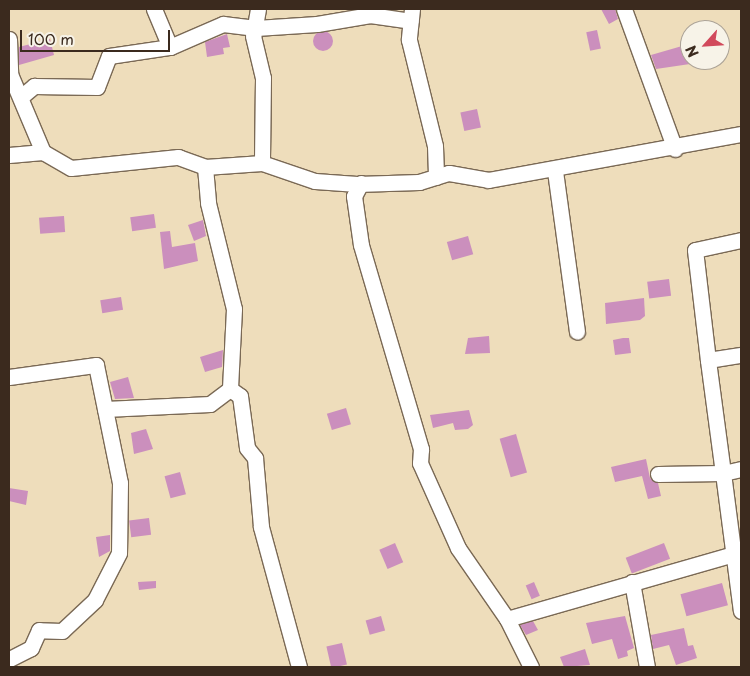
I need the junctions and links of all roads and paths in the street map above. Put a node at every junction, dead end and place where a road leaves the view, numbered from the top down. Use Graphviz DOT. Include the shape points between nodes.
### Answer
graph roads {
  1 [pos="154,9"];
  2 [pos="258,9"];
  3 [pos="624,9"];
  4 [pos="411,15"];
  5 [pos="256,28"];
  6 [pos="9,39"];
  7 [pos="170,47"];
  8 [pos="22,96"];
  9 [pos="741,134"];
  10 [pos="675,149"];
  11 [pos="43,152"];
  12 [pos="9,155"];
  13 [pos="262,163"];
  14 [pos="205,167"];
  15 [pos="555,171"];
  16 [pos="436,177"];
  17 [pos="360,184"];
  18 [pos="741,240"];
  19 [pos="577,331"];
  20 [pos="741,356"];
  21 [pos="708,360"];
  22 [pos="9,377"];
  23 [pos="230,389"];
  24 [pos="105,409"];
  25 [pos="741,469"];
  26 [pos="723,473"];
  27 [pos="658,474"];
  28 [pos="738,553"];
  29 [pos="632,582"];
  30 [pos="741,611"];
  31 [pos="507,619"];
  32 [pos="9,660"];
  33 [pos="299,667"];
  34 [pos="531,667"];
  35 [pos="647,667"];
  1 -- 7 [label="street"];
  2 -- 5 [label="street"];
  3 -- 10 [label="street"];
  4 -- 5 [label="street" via="370,15"];
  4 -- 16 [label="street" via="409,40 435,146"];
  5 -- 7 [label="street" via="223,24"];
  5 -- 13 [label="street" via="253,36 263,78"];
  6 -- 8 [label="street" via="10,74"];
  7 -- 8 [label="street" via="109,56 97,86 34,86"];
  8 -- 11 [label="street"];
  9 -- 10 [label="street"];
  10 -- 15 [label="street"];
  11 -- 12 [label="street"];
  11 -- 14 [label="street" via="71,168 178,157"];
  13 -- 14 [label="street"];
  13 -- 17 [label="street" via="314,181"];
  14 -- 23 [label="street" via="208,203 234,309"];
  15 -- 16 [label="street" via="488,180 449,173"];
  15 -- 19 [label="street"];
  16 -- 17 [label="street"];
  17 -- 31 [label="street" via="354,196 361,245 421,449 420,463 458,548"];
  18 -- 21 [label="street" via="695,250"];
  20 -- 21 [label="street"];
  21 -- 26 [label="street"];
  22 -- 24 [label="street" via="96,365"];
  23 -- 24 [label="street" via="210,404"];
  23 -- 33 [label="street" via="240,396 247,448 256,458 261,527"];
  24 -- 32 [label="street" via="120,483 118,553 95,600 62,632 39,630 31,648"];
  25 -- 26 [label="street"];
  26 -- 27 [label="street"];
  26 -- 28 [label="street"];
  28 -- 29 [label="street"];
  28 -- 30 [label="street"];
  29 -- 31 [label="street"];
  29 -- 35 [label="street"];
  31 -- 34 [label="street"];
}
